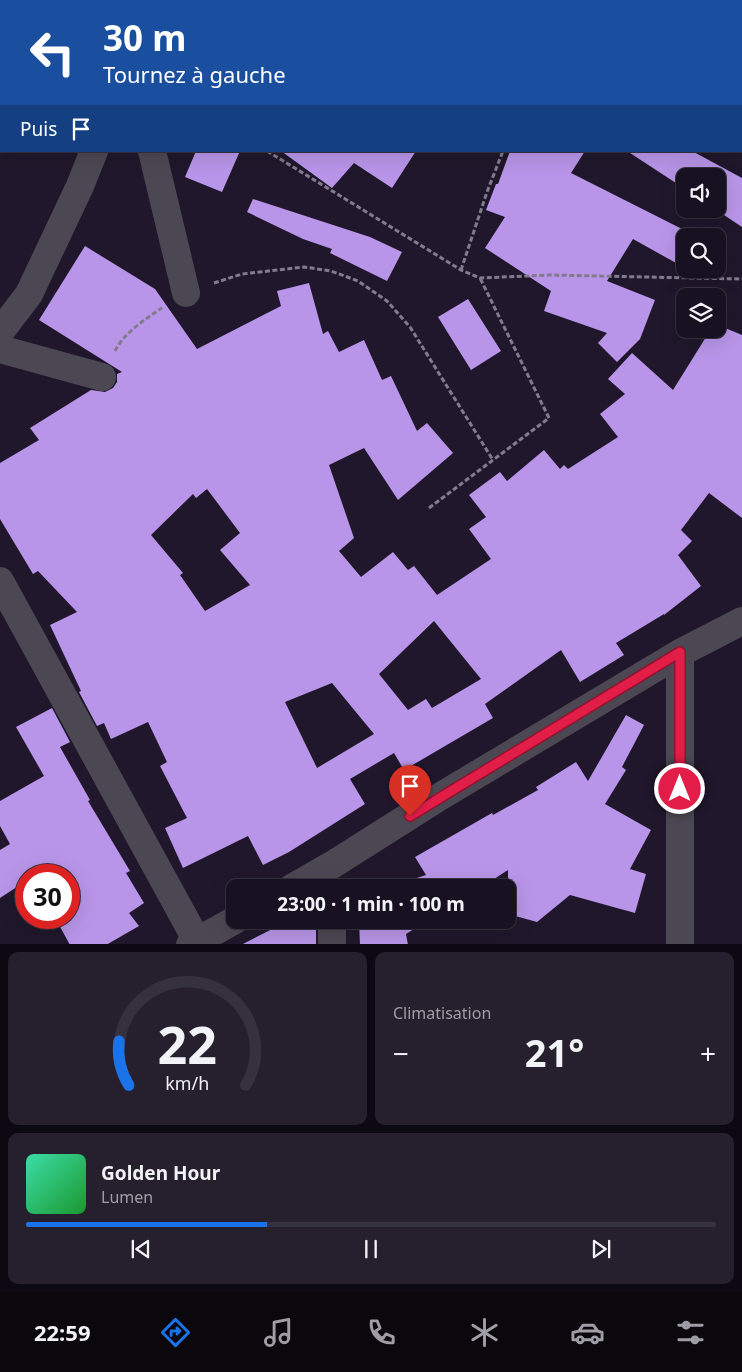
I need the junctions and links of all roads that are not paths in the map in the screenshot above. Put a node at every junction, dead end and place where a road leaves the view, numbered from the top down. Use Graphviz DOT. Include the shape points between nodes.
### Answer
graph roads {
  1 [pos="94,152"];
  2 [pos="152,152"];
  3 [pos="186,293"];
  4 [pos="0,332"];
  5 [pos="0,349"];
  6 [pos="102,377"];
  7 [pos="0,581"];
  8 [pos="742,621"];
  9 [pos="680,652"];
  10 [pos="332,876"];
  11 [pos="226,925"];
  12 [pos="332,929"];
  13 [pos="194,943"];
  14 [pos="332,944"];
  15 [pos="680,944"];
  1 -- 4 [label="street" via="29,294"];
  2 -- 3 [label="street"];
  5 -- 6 [label="street"];
  7 -- 13 [label="street"];
  8 -- 9 [label="street"];
  9 -- 10 [label="street" via="442,796"];
  9 -- 15 [label="street"];
  11 -- 13 [label="street"];
  12 -- 14 [label="street"];
}
